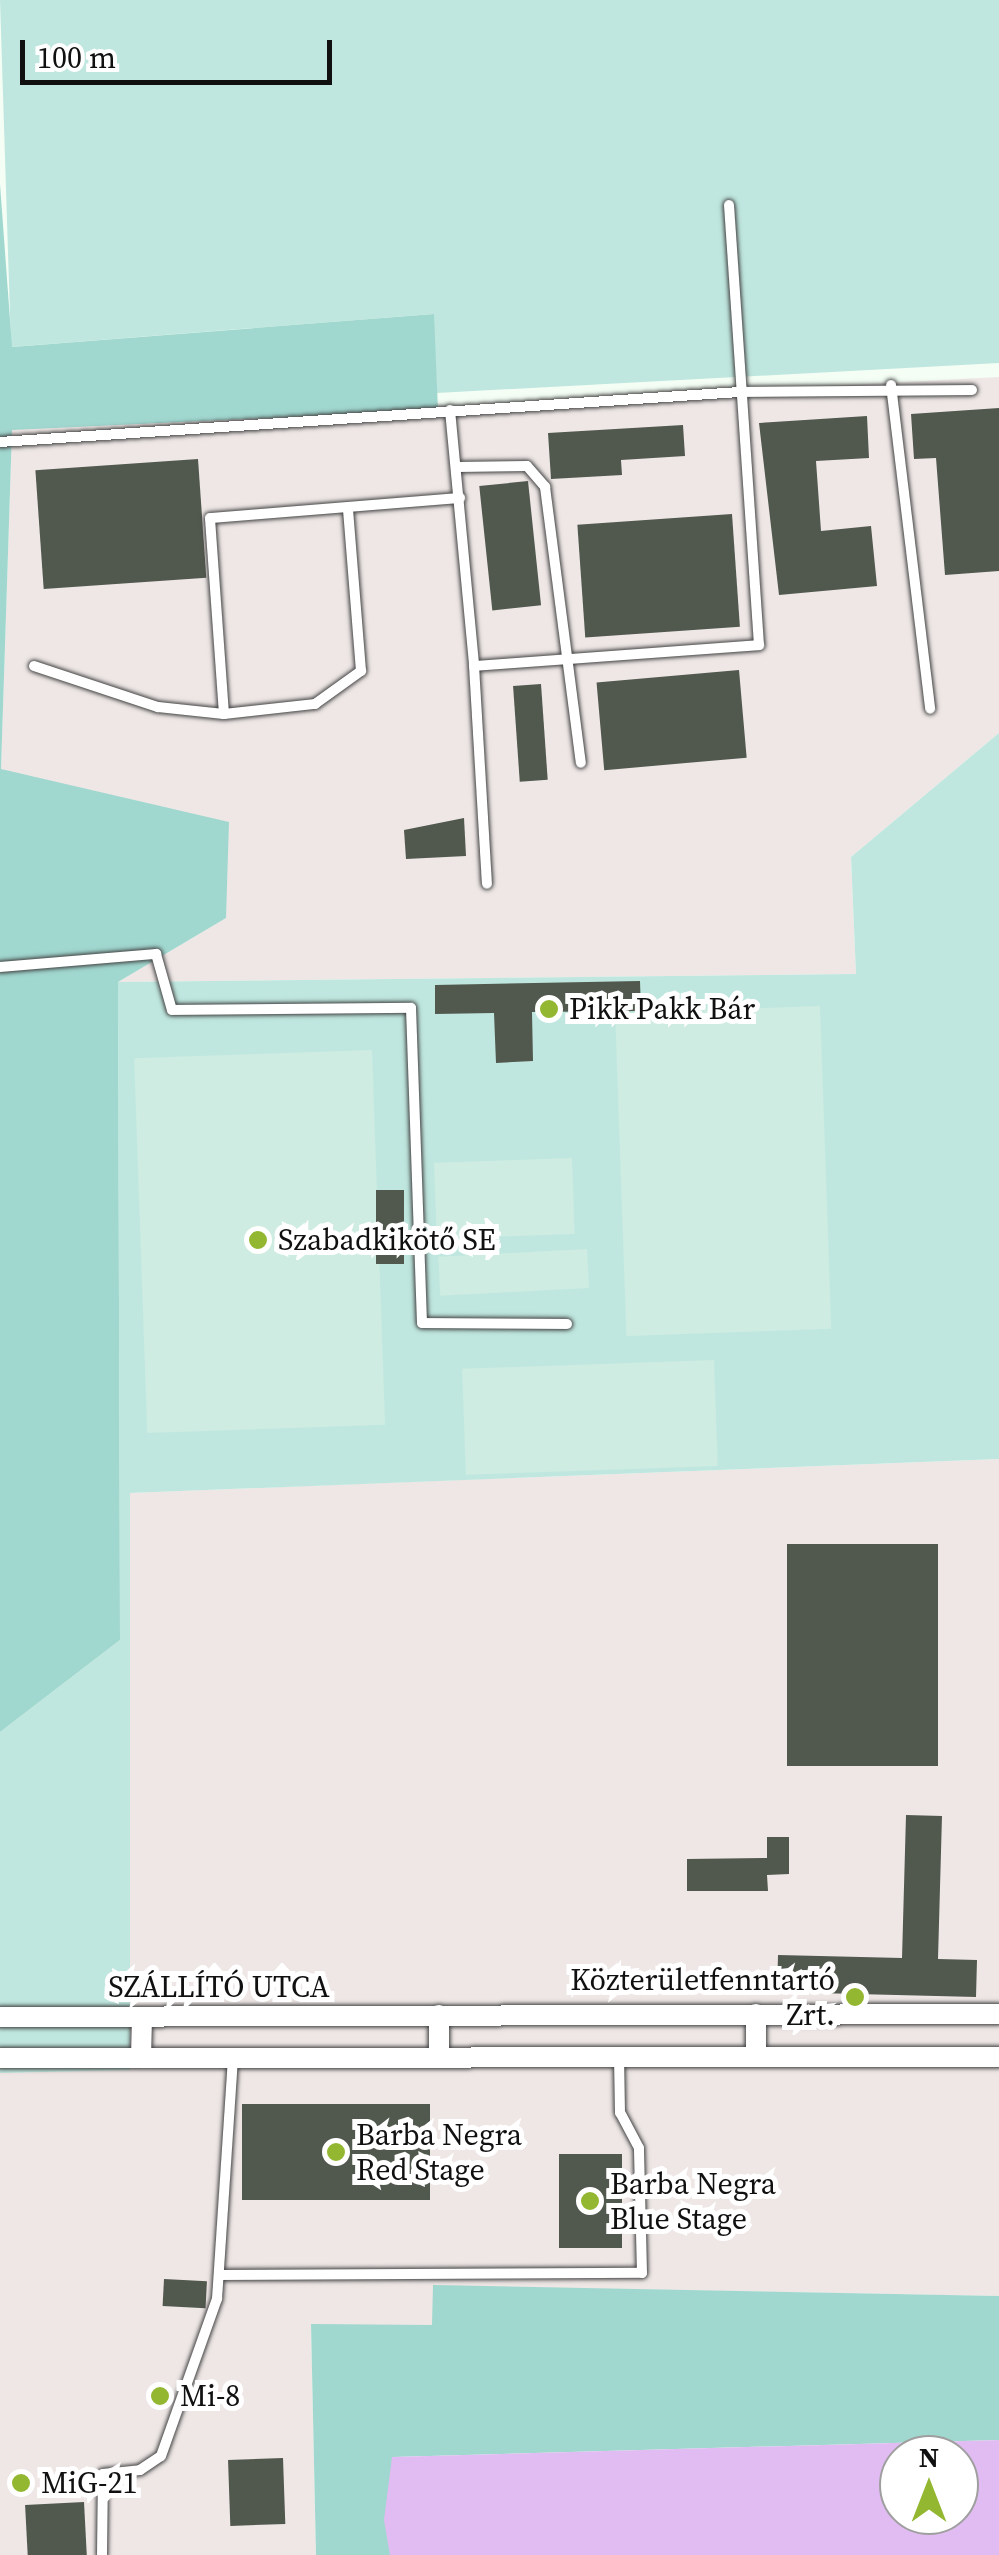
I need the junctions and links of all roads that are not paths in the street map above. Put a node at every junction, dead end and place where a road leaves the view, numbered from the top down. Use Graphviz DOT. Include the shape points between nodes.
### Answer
graph roads {
  1 [pos="729,205"];
  2 [pos="892,385"];
  3 [pos="972,390"];
  4 [pos="740,392"];
  5 [pos="450,410"];
  6 [pos="0,442"];
  7 [pos="457,467"];
  8 [pos="460,498"];
  9 [pos="348,509"];
  10 [pos="570,659"];
  11 [pos="34,666"];
  12 [pos="474,666"];
  13 [pos="930,709"];
  14 [pos="224,714"];
  15 [pos="582,763"];
  16 [pos="487,884"];
  17 [pos="0,967"];
  18 [pos="566,1324"];
  19 [pos="756,2014"];
  20 [pos="999,2014"];
  21 [pos="439,2015"];
  22 [pos="0,2017"];
  23 [pos="142,2018"];
  24 [pos="756,2056"];
  25 [pos="619,2057"];
  26 [pos="999,2057"];
  27 [pos="0,2058"];
  28 [pos="141,2058"];
  29 [pos="234,2058"];
  30 [pos="439,2058"];
  31 [pos="223,2276"];
  32 [pos="102,2555"];
  1 -- 4 [label="lane"];
  2 -- 3 [label="lane"];
  2 -- 4 [label="lane"];
  2 -- 13 [label="lane"];
  4 -- 5 [label="lane"];
  4 -- 10 [label="lane" via="760,645"];
  5 -- 6 [label="lane"];
  5 -- 7 [label="lane"];
  7 -- 8 [label="lane"];
  7 -- 10 [label="lane" via="527,466 546,487"];
  8 -- 9 [label="lane"];
  8 -- 12 [label="lane"];
  9 -- 14 [label="lane" via="361,671 315,704"];
  9 -- 14 [label="lane" via="210,518"];
  10 -- 12 [label="lane"];
  10 -- 15 [label="lane"];
  11 -- 14 [label="lane" via="158,707"];
  12 -- 16 [label="lane"];
  17 -- 18 [label="lane" via="156,954 172,1010 412,1008 422,1323"];
  19 -- 20 [label="street, SZÁLLÍTÓ UTCA"];
  19 -- 21 [label="street, SZÁLLÍTÓ UTCA"];
  19 -- 24 [label="street"];
  21 -- 23 [label="street, SZÁLLÍTÓ UTCA"];
  21 -- 30 [label="street"];
  22 -- 23 [label="street, SZÁLLÍTÓ UTCA"];
  23 -- 28 [label="street"];
  24 -- 25 [label="street"];
  24 -- 26 [label="street"];
  25 -- 30 [label="street"];
  25 -- 31 [label="lane" via="620,2114 639,2148 642,2273"];
  27 -- 28 [label="street"];
  28 -- 29 [label="street"];
  29 -- 30 [label="street"];
  29 -- 31 [label="lane"];
  31 -- 32 [label="lane" via="161,2456 140,2470 102,2474"];
}
